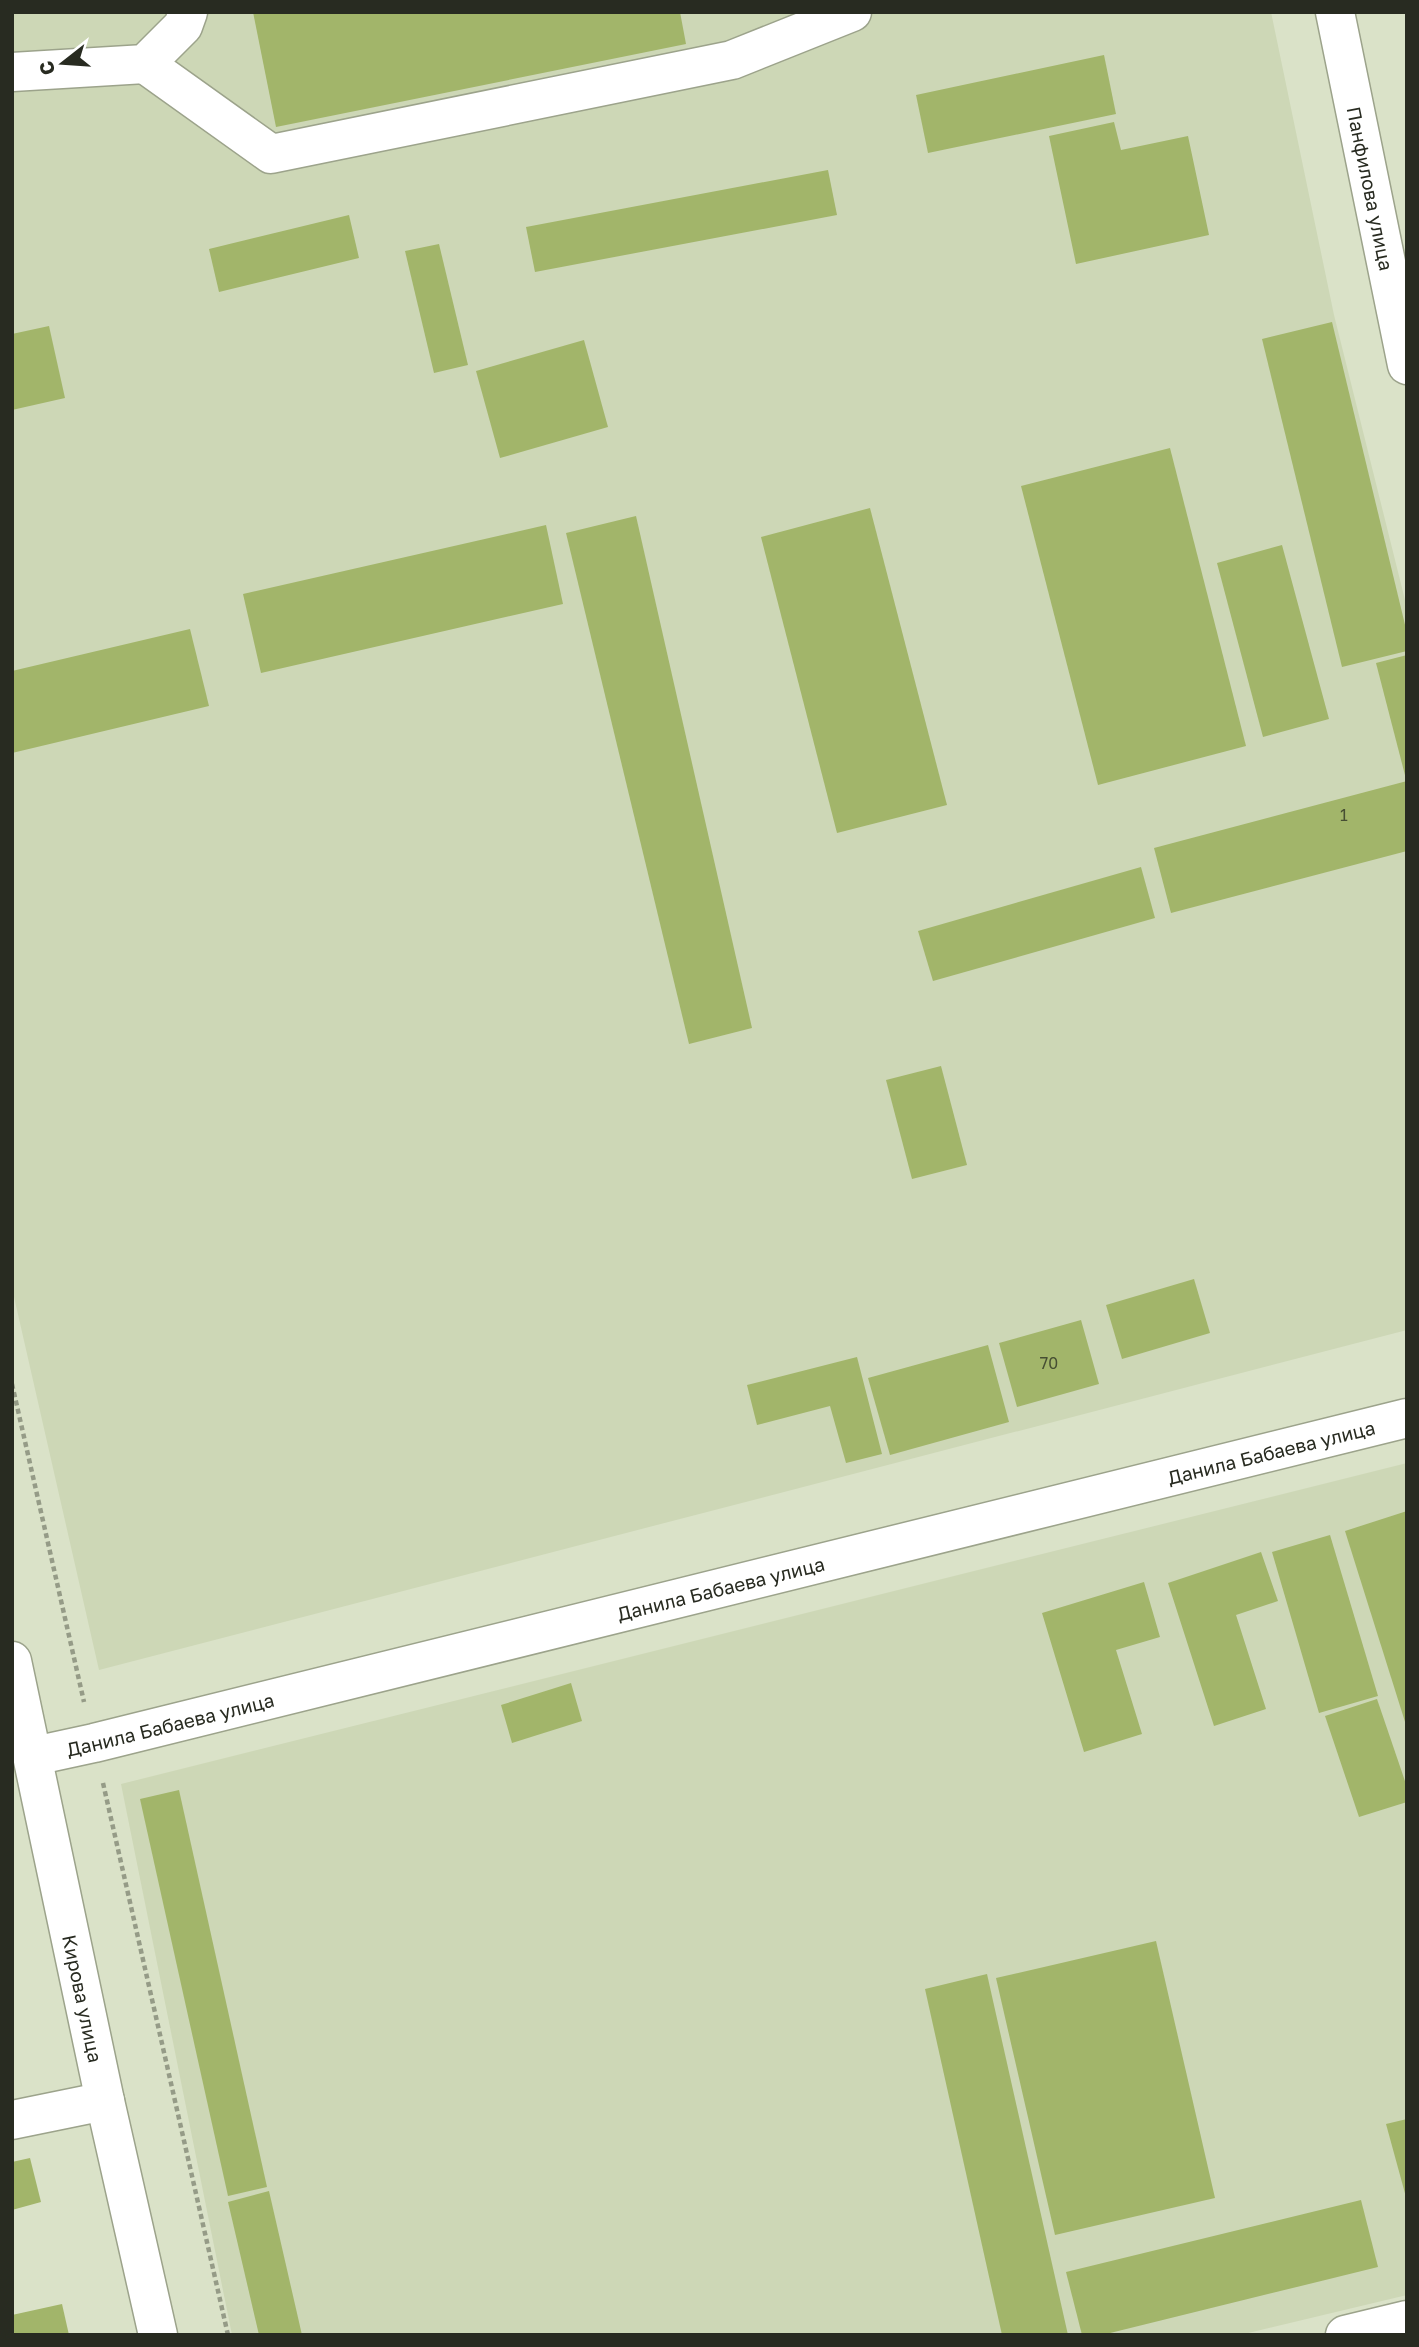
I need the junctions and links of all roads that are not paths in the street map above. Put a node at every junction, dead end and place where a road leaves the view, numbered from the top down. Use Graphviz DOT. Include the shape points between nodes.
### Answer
graph roads {
  1 [pos="188,12"];
  2 [pos="852,12"];
  3 [pos="1335,12"];
  4 [pos="145,64"];
  5 [pos="12,72"];
  6 [pos="1407,365"];
  7 [pos="1407,1418"];
  8 [pos="12,1661"];
  9 [pos="34,1756"];
  10 [pos="105,2101"];
  11 [pos="12,2120"];
  12 [pos="1407,2320"];
  13 [pos="158,2335"];
  14 [pos="1345,2335"];
  1 -- 4 [label="street" via="183,26"];
  2 -- 4 [label="street" via="732,60 271,154"];
  3 -- 6 [label="street, Панфилова улица"];
  4 -- 5 [label="street"];
  7 -- 9 [label="street, Данила Бабаева улица"];
  8 -- 9 [label="street, Кирова улица"];
  9 -- 10 [label="street, Кирова улица"];
  10 -- 11 [label="street"];
  10 -- 13 [label="street, Кирова улица"];
  12 -- 14 [label="street"];
}
